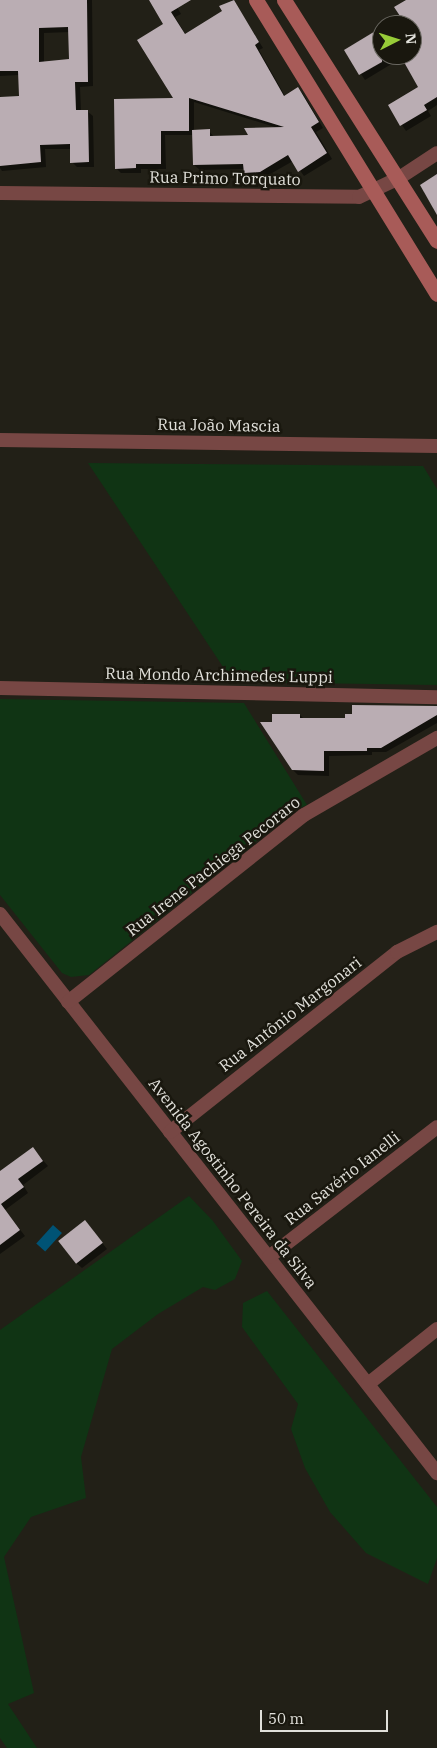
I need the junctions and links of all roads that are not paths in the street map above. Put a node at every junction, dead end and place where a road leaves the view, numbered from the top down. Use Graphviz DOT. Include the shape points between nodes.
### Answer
graph roads {
  1 [pos="256,0"];
  2 [pos="284,0"];
  3 [pos="437,153"];
  4 [pos="399,178"];
  5 [pos="373,191"];
  6 [pos="0,193"];
  7 [pos="437,241"];
  8 [pos="437,294"];
  9 [pos="0,440"];
  10 [pos="437,446"];
  11 [pos="0,688"];
  12 [pos="437,697"];
  13 [pos="437,738"];
  14 [pos="0,914"];
  15 [pos="437,932"];
  16 [pos="68,1002"];
  17 [pos="437,1127"];
  18 [pos="170,1132"];
  19 [pos="269,1257"];
  20 [pos="437,1330"];
  21 [pos="368,1384"];
  22 [pos="437,1473"];
  1 -- 5 [label="street"];
  2 -- 4 [label="street"];
  3 -- 4 [label="street, Rua Primo Torquato"];
  4 -- 5 [label="street, Rua Primo Torquato"];
  4 -- 7 [label="street"];
  5 -- 6 [label="street, Rua Primo Torquato" via="359,197"];
  5 -- 8 [label="street"];
  9 -- 10 [label="street, Rua João Mascia"];
  11 -- 12 [label="street, Rua Mondo Archimedes Luppi"];
  13 -- 16 [label="street, Rua Irene Pachiega Pecoraro" via="304,815"];
  14 -- 16 [label="street, Avenida Agostinho Pereira da Silva"];
  15 -- 18 [label="street, Rua Antônio Margonari" via="397,952"];
  16 -- 18 [label="street, Avenida Agostinho Pereira da Silva"];
  17 -- 19 [label="street, Rua Savério Ianelli"];
  18 -- 19 [label="street, Avenida Agostinho Pereira da Silva"];
  19 -- 21 [label="street, Avenida Agostinho Pereira da Silva"];
  20 -- 21 [label="street"];
  21 -- 22 [label="street, Avenida Agostinho Pereira da Silva"];
}
